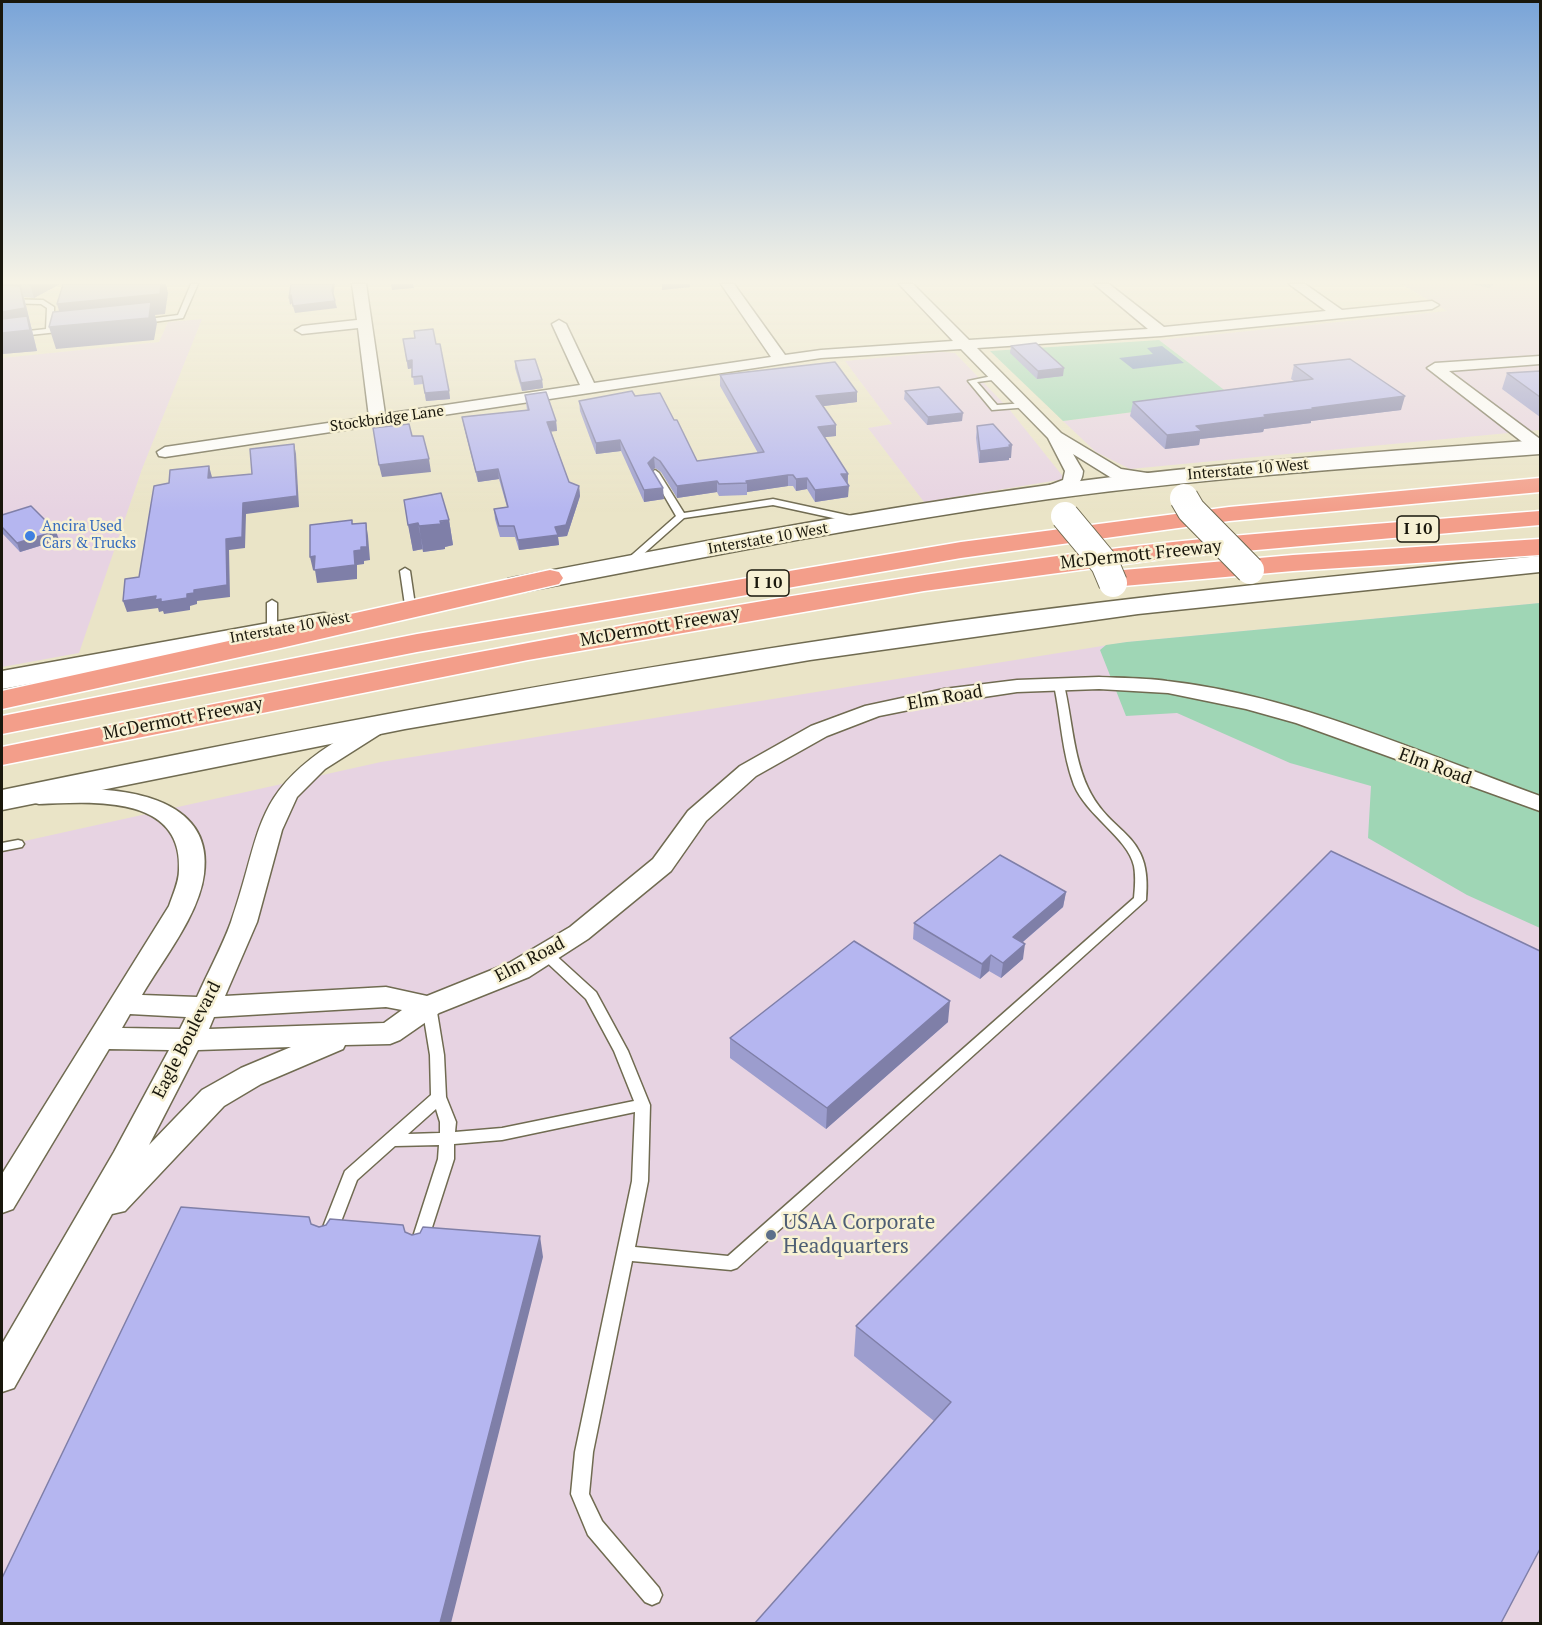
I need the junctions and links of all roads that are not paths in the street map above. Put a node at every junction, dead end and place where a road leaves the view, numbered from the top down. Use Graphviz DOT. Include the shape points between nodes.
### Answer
graph roads {
  1 [pos="370,360"];
  2 [pos="576,360"];
  3 [pos="781,360"];
  4 [pos="980,360"];
  5 [pos="1540,360"];
  6 [pos="997,377"];
  7 [pos="589,389"];
  8 [pos="1026,405"];
  9 [pos="378,421"];
  10 [pos="1054,436"];
  11 [pos="1540,447"];
  12 [pos="165,452"];
  13 [pos="1329,463"];
  14 [pos="655,473"];
  15 [pos="1154,479"];
  16 [pos="1540,485"];
  17 [pos="1048,492"];
  18 [pos="681,516"];
  19 [pos="1540,518"];
  20 [pos="863,522"];
  21 [pos="1540,547"];
  22 [pos="628,563"];
  23 [pos="1540,564"];
  24 [pos="405,571"];
  25 [pos="550,578"];
  26 [pos="1319,586"];
  27 [pos="895,587"];
  28 [pos="410,605"];
  29 [pos="1082,613"];
  30 [pos="2,680"];
  31 [pos="1059,685"];
  32 [pos="2,700"];
  33 [pos="380,724"];
  34 [pos="2,725"];
  35 [pos="2,756"];
  36 [pos="7,799"];
  37 [pos="1540,804"];
  38 [pos="18,844"];
  39 [pos="2,847"];
  40 [pos="546,954"];
  41 [pos="121,1004"];
  42 [pos="429,1006"];
  43 [pos="204,1007"];
  44 [pos="348,1035"];
  45 [pos="100,1038"];
  46 [pos="187,1040"];
  47 [pos="439,1097"];
  48 [pos="643,1105"];
  49 [pos="447,1139"];
  50 [pos="394,1140"];
  51 [pos="2,1200"];
  52 [pos="89,1227"];
  53 [pos="326,1239"];
  54 [pos="418,1246"];
  55 [pos="625,1253"];
  56 [pos="2,1376"];
  57 [pos="652,1595"];
  1 -- 9 [label="street"];
  2 -- 7 [label="street"];
  3 -- 7 [label="street, Stockbridge Lane" via="681,379"];
  4 -- 6 [label="street"];
  5 -- 11 [label="street" via="1435,368"];
  6 -- 8 [label="street"];
  6 -- 8 [label="lane" via="972,381 995,408"];
  7 -- 9 [label="street, Stockbridge Lane"];
  8 -- 10 [label="street"];
  9 -- 12 [label="street, Stockbridge Lane"];
  10 -- 15 [label="street" via="1116,473"];
  10 -- 17 [label="street" via="1074,471 1074,478 1070,485"];
  11 -- 13 [label="main road, Interstate 10 West"];
  13 -- 15 [label="main road, Interstate 10 West"];
  13 -- 26 [label="main road, bridge" via="1290,475 1193,487 1184,498 1250,570 1279,582"];
  14 -- 18 [label="lane"];
  15 -- 17 [label="main road, Interstate 10 West"];
  16 -- 34 [label="highway, McDermott Freeway / I 10" via="1229,514 961,550 428,641"];
  17 -- 20 [label="main road, Interstate 10 West"];
  18 -- 20 [label="lane" via="773,502"];
  18 -- 22 [label="lane"];
  19 -- 27 [label="highway, McDermott Freeway / I 10" via="1161,552"];
  20 -- 22 [label="main road, Interstate 10 West"];
  20 -- 29 [label="main road, bridge" via="926,522 1026,508 1065,516 1105,564 1113,583 1110,594"];
  21 -- 27 [label="highway" via="1293,563 963,593"];
  22 -- 25 [label="main road, Interstate 10 West"];
  23 -- 26 [label="main road"];
  24 -- 28 [label="lane"];
  25 -- 28 [label="main road, Interstate 10 West"];
  25 -- 32 [label="highway"];
  26 -- 29 [label="main road"];
  27 -- 35 [label="highway, McDermott Freeway / I 10" via="712,617"];
  28 -- 30 [label="main road, Interstate 10 West" via="272,617"];
  29 -- 33 [label="main road" via="590,687"];
  31 -- 37 [label="street, Elm Road" via="1168,687 1250,702"];
  31 -- 40 [label="street, Elm Road" via="1017,686 944,696 873,711 819,731 747,771 697,816 662,865 579,933"];
  31 -- 55 [label="lane" via="1086,796 1139,856 1144,879 1140,900 730,1263"];
  33 -- 36 [label="main road"];
  33 -- 43 [label="street, Eagle Boulevard" via="325,757 287,793 270,826 238,938"];
  36 -- 41 [label="street" via="96,795 141,801 174,817 188,840 192,870 182,906"];
  38 -- 39 [label="lane"];
  40 -- 42 [label="street, Elm Road" via="519,970"];
  40 -- 48 [label="lane" via="591,996 621,1051"];
  41 -- 43 [label="street"];
  41 -- 45 [label="street"];
  42 -- 43 [label="street" via="386,997"];
  42 -- 44 [label="street, Elm Road" via="390,1034"];
  42 -- 47 [label="lane"];
  43 -- 46 [label="street, Eagle Boulevard"];
  44 -- 46 [label="street, Elm Road"];
  44 -- 52 [label="street" via="251,1076 213,1098"];
  45 -- 46 [label="street, Elm Road"];
  45 -- 51 [label="street"];
  46 -- 52 [label="street, Eagle Boulevard"];
  47 -- 49 [label="lane" via="448,1122"];
  47 -- 50 [label="lane"];
  48 -- 49 [label="lane" via="502,1134"];
  48 -- 55 [label="lane" via="640,1181"];
  49 -- 50 [label="lane"];
  49 -- 54 [label="lane" via="446,1159"];
  50 -- 53 [label="lane" via="351,1176"];
  52 -- 56 [label="street, Eagle Boulevard"];
  55 -- 57 [label="lane" via="584,1452 580,1494 594,1527"];
}
